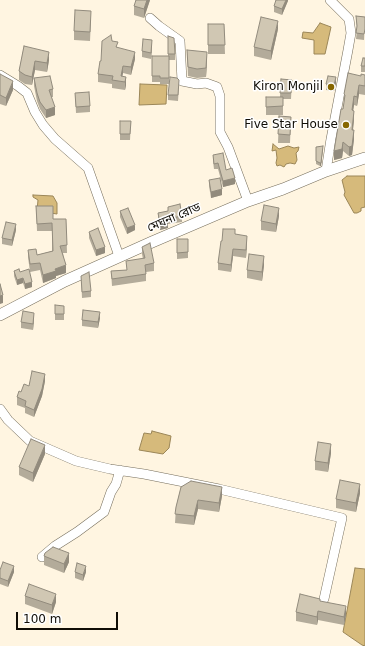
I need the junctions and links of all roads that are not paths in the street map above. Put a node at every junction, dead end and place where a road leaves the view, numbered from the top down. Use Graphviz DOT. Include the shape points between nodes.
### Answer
graph roads {
  1 [pos="330,0"];
  2 [pos="150,18"];
  3 [pos="0,75"];
  4 [pos="365,158"];
  5 [pos="326,171"];
  6 [pos="248,201"];
  7 [pos="119,256"];
  8 [pos="0,316"];
  9 [pos="0,409"];
  10 [pos="120,470"];
  11 [pos="42,557"];
  12 [pos="324,599"];
  1 -- 5 [label="street" via="349,19 350,34"];
  2 -- 6 [label="street" via="180,41 182,81 218,87 220,132"];
  3 -- 7 [label="street" via="26,93 43,125 88,168"];
  4 -- 5 [label="main road, মেঘনা রোড"];
  5 -- 6 [label="main road, মেঘনা রোড"];
  6 -- 7 [label="main road, মেঘনা রোড"];
  7 -- 8 [label="main road, মেঘনা রোড"];
  9 -- 10 [label="street" via="30,441 76,460"];
  10 -- 11 [label="street" via="104,512"];
  10 -- 12 [label="street" via="219,488 342,518"];
}
